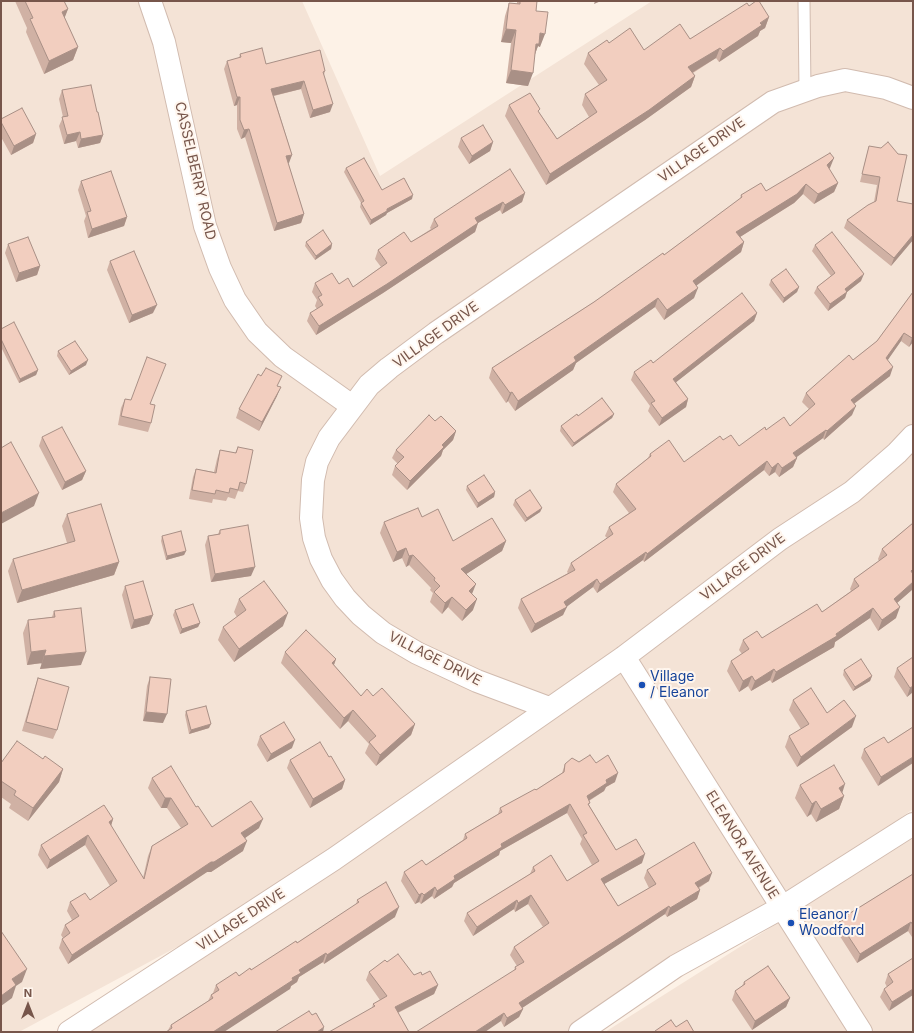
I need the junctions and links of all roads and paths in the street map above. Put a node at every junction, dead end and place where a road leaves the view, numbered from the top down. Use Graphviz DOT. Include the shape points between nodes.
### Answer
graph roads {
  1 [pos="150,1"];
  2 [pos="804,1"];
  3 [pos="805,91"];
  4 [pos="913,98"];
  5 [pos="352,406"];
  6 [pos="913,436"];
  7 [pos="624,657"];
  8 [pos="549,708"];
  9 [pos="913,824"];
  10 [pos="781,908"];
  11 [pos="586,1030"];
  12 [pos="68,1032"];
  13 [pos="861,1032"];
  1 -- 5 [label="street, CASSELBERRY ROAD" via="164,42 205,226 235,300 257,332 283,357"];
  2 -- 3 [label="lane"];
  3 -- 4 [label="street, VILLAGE DRIVE" via="845,80 886,88"];
  3 -- 5 [label="street, VILLAGE DRIVE" via="772,102 443,329 369,385"];
  5 -- 8 [label="street, VILLAGE DRIVE" via="329,438 317,462 310,499 314,538 321,560 332,580 355,609 383,633 417,653 477,681"];
  6 -- 7 [label="street, VILLAGE DRIVE" via="898,453 852,492 780,538"];
  7 -- 8 [label="street, VILLAGE DRIVE"];
  7 -- 10 [label="street, ELEANOR AVENUE"];
  8 -- 12 [label="street, VILLAGE DRIVE" via="334,859"];
  9 -- 10 [label="street"];
  10 -- 11 [label="street" via="676,966"];
  10 -- 13 [label="street, ELEANOR AVENUE"];
}
